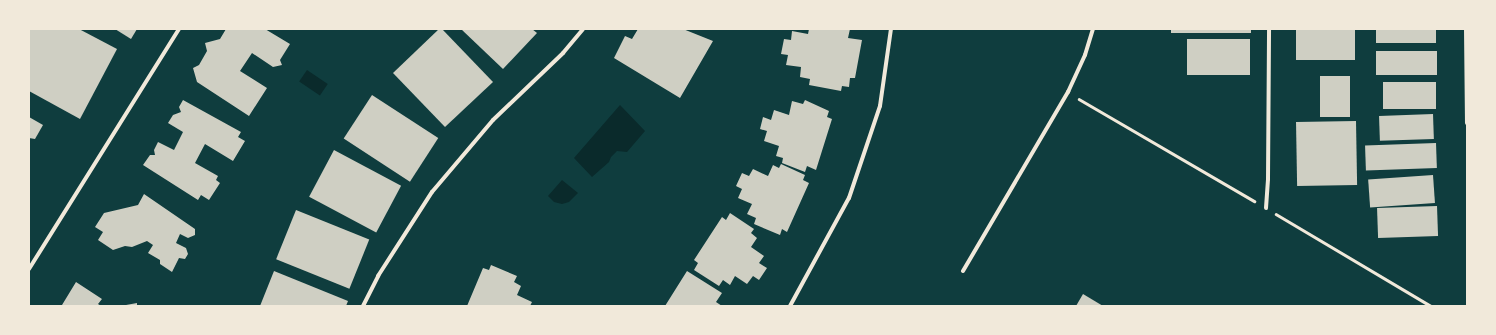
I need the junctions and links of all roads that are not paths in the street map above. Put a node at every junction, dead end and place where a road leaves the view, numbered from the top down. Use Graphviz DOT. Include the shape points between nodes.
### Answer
graph roads {
  1 [pos="179,29"];
  2 [pos="583,29"];
  3 [pos="891,29"];
  4 [pos="1093,29"];
  5 [pos="1270,29"];
  6 [pos="1466,29"];
  7 [pos="1467,123"];
  8 [pos="1266,208"];
  9 [pos="29,269"];
  10 [pos="963,271"];
  11 [pos="363,306"];
  12 [pos="790,306"];
  1 -- 9 [label="street"];
  2 -- 11 [label="street" via="563,53 493,120 432,192 378,276"];
  3 -- 12 [label="street" via="880,106 849,198"];
  4 -- 10 [label="street" via="1085,55 1068,92"];
  5 -- 8 [label="street"];
  6 -- 7 [label="street"];
}
